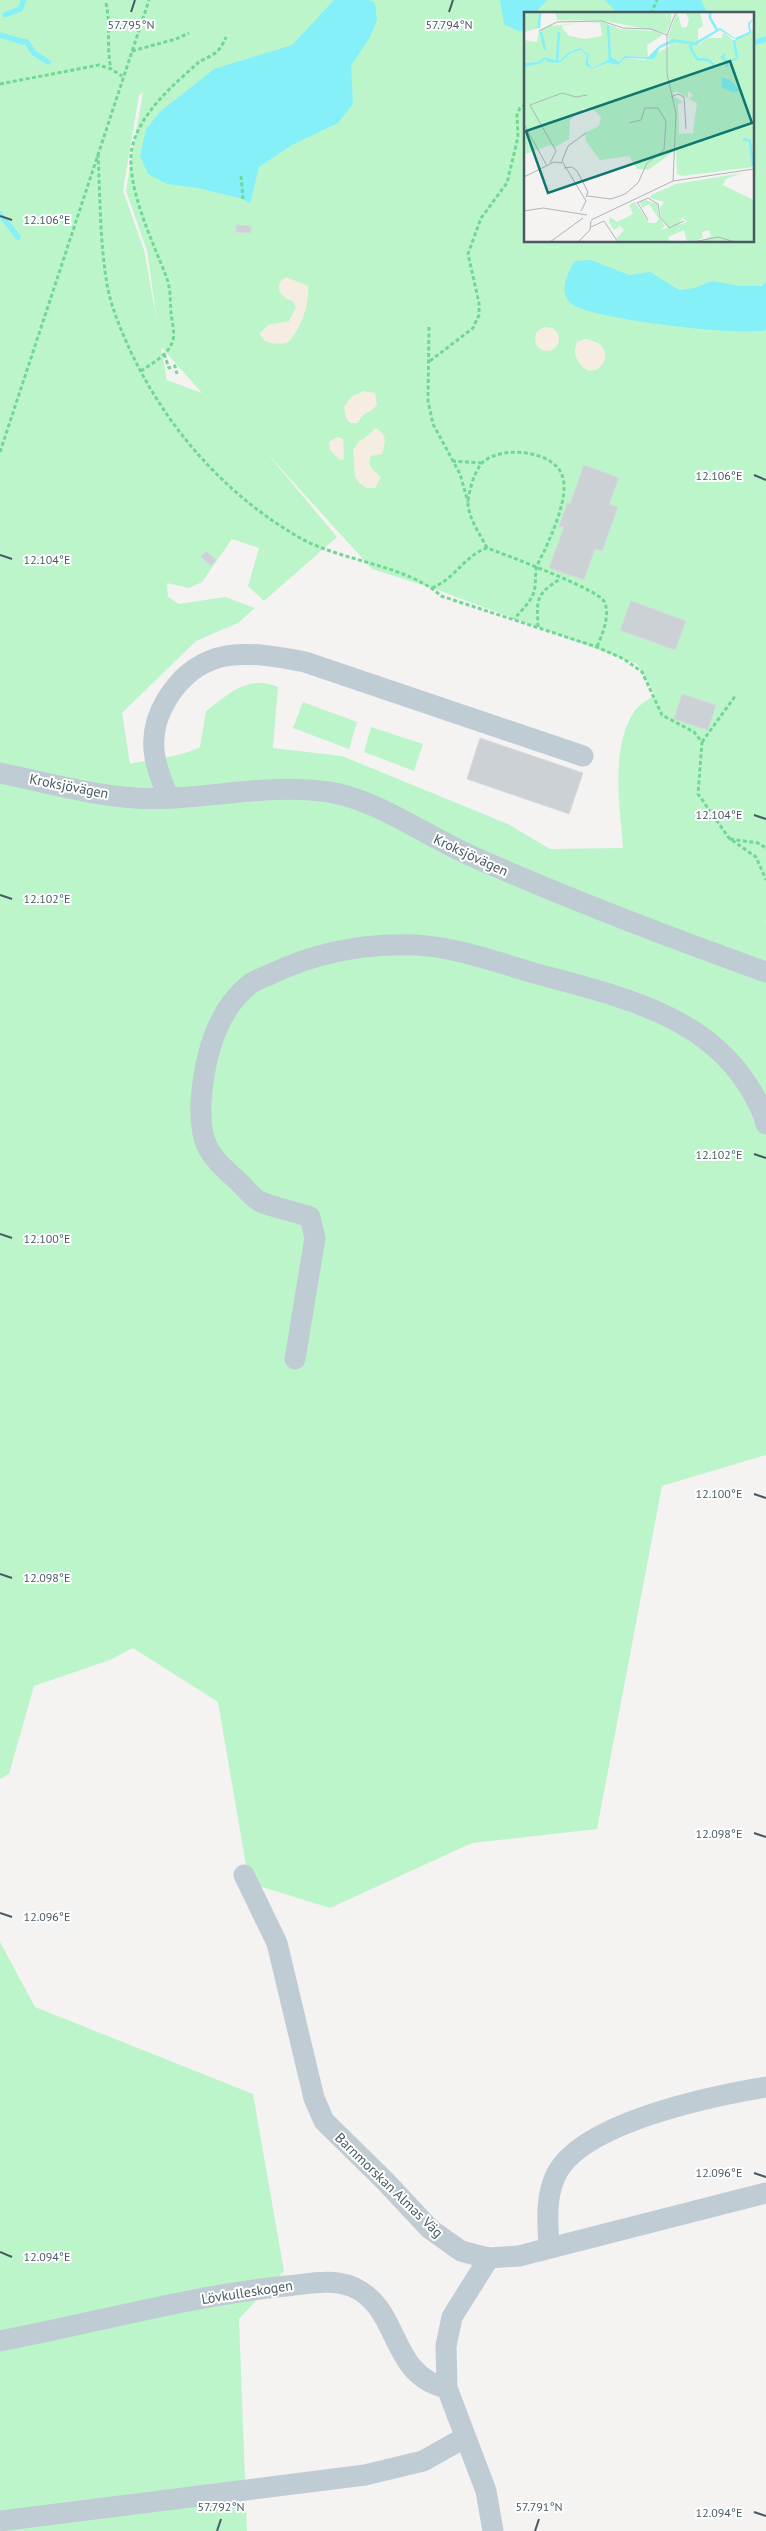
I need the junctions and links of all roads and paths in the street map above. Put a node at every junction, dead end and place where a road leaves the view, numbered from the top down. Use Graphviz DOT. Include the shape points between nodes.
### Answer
graph roads {
  1 [pos="148,0"];
  2 [pos="657,0"];
  3 [pos="106,3"];
  4 [pos="652,12"];
  5 [pos="189,33"];
  6 [pos="226,37"];
  7 [pos="132,51"];
  8 [pos="111,69"];
  9 [pos="122,76"];
  10 [pos="0,84"];
  11 [pos="524,106"];
  12 [pos="98,154"];
  13 [pos="241,176"];
  14 [pos="243,199"];
  15 [pos="429,328"];
  16 [pos="164,354"];
  17 [pos="430,362"];
  18 [pos="140,371"];
  19 [pos="177,374"];
  20 [pos="0,452"];
  21 [pos="452,460"];
  22 [pos="482,463"];
  23 [pos="468,503"];
  24 [pos="487,548"];
  25 [pos="537,568"];
  26 [pos="560,579"];
  27 [pos="432,588"];
  28 [pos="514,619"];
  29 [pos="538,627"];
  30 [pos="596,648"];
  31 [pos="736,695"];
  32 [pos="702,742"];
  33 [pos="583,756"];
  34 [pos="0,773"];
  35 [pos="168,797"];
  36 [pos="730,838"];
  37 [pos="766,848"];
  38 [pos="766,880"];
  39 [pos="766,972"];
  40 [pos="766,1124"];
  41 [pos="295,1358"];
  42 [pos="244,1874"];
  43 [pos="766,2087"];
  44 [pos="766,2193"];
  45 [pos="550,2248"];
  46 [pos="489,2258"];
  47 [pos="0,2341"];
  48 [pos="446,2388"];
  49 [pos="464,2438"];
  50 [pos="0,2521"];
  51 [pos="493,2531"];
  1 -- 7 [label="path"];
  2 -- 4 [label="path"];
  3 -- 8 [label="path" via="110,20 108,56"];
  5 -- 7 [label="path"];
  6 -- 16 [label="path" via="214,54 201,60 158,102 135,136 132,149 133,182 171,292 173,340"];
  7 -- 9 [label="path"];
  8 -- 9 [label="path"];
  8 -- 10 [label="path" via="99,65"];
  9 -- 12 [label="path"];
  11 -- 17 [label="path" via="517,115 518,137 507,183 481,218 468,254 480,303 479,316 473,328"];
  12 -- 18 [label="path" via="106,280 120,327"];
  12 -- 20 [label="path"];
  13 -- 14 [label="path"];
  15 -- 17 [label="path"];
  16 -- 18 [label="path"];
  16 -- 19 [label="path" via="169,368 175,366"];
  17 -- 21 [label="path" via="428,401 433,424"];
  18 -- 27 [label="path" via="195,452 231,490 264,515 304,540"];
  21 -- 22 [label="path"];
  21 -- 23 [label="path" via="460,474"];
  22 -- 23 [label="path"];
  22 -- 25 [label="path" via="497,454 514,451 536,455 555,464 563,476 563,500"];
  23 -- 24 [label="path" via="472,520"];
  24 -- 25 [label="path"];
  24 -- 27 [label="path" via="478,551 446,582"];
  25 -- 26 [label="path"];
  25 -- 28 [label="path" via="534,591"];
  26 -- 29 [label="path" via="540,595 536,603"];
  26 -- 30 [label="path" via="604,601 607,610"];
  27 -- 28 [label="path" via="441,596"];
  28 -- 29 [label="path"];
  29 -- 30 [label="path"];
  30 -- 32 [label="path" via="624,659 642,672 662,716 694,732"];
  31 -- 32 [label="path"];
  32 -- 36 [label="path" via="698,794"];
  33 -- 35 [label="street" via="305,662 261,653 227,655 206,661 188,672 162,708 153,731 154,758"];
  34 -- 35 [label="street, Kroksjövägen" via="98,793 136,798"];
  35 -- 39 [label="street, Kroksjövägen" via="286,789 330,792 366,802 453,848 542,888"];
  36 -- 37 [label="path" via="758,843"];
  36 -- 38 [label="path" via="756,857"];
  40 -- 41 [label="street" via="740,1072 712,1043 670,1016 637,1003 459,952 417,945 344,949 314,957 250,984 220,1018 206,1072 201,1124 207,1150 258,1200 310,1217 315,1238"];
  42 -- 46 [label="street, Barnmorskan Almas Väg" via="277,1943 314,2098 324,2121 430,2229 461,2251"];
  43 -- 45 [label="street" via="728,2093 636,2120 594,2138 566,2160 555,2177 547,2209"];
  44 -- 45 [label="street, Barnmorskan Almas Väg"];
  45 -- 46 [label="street, Barnmorskan Almas Väg" via="519,2256"];
  46 -- 48 [label="street" via="452,2317 446,2346"];
  47 -- 48 [label="street, Lövkulleskogen" via="160,2306 258,2289 333,2282 354,2287 373,2302 387,2319 409,2368 424,2380"];
  48 -- 49 [label="street"];
  49 -- 50 [label="street" via="423,2461 365,2475"];
  49 -- 51 [label="street" via="486,2492"];
}
